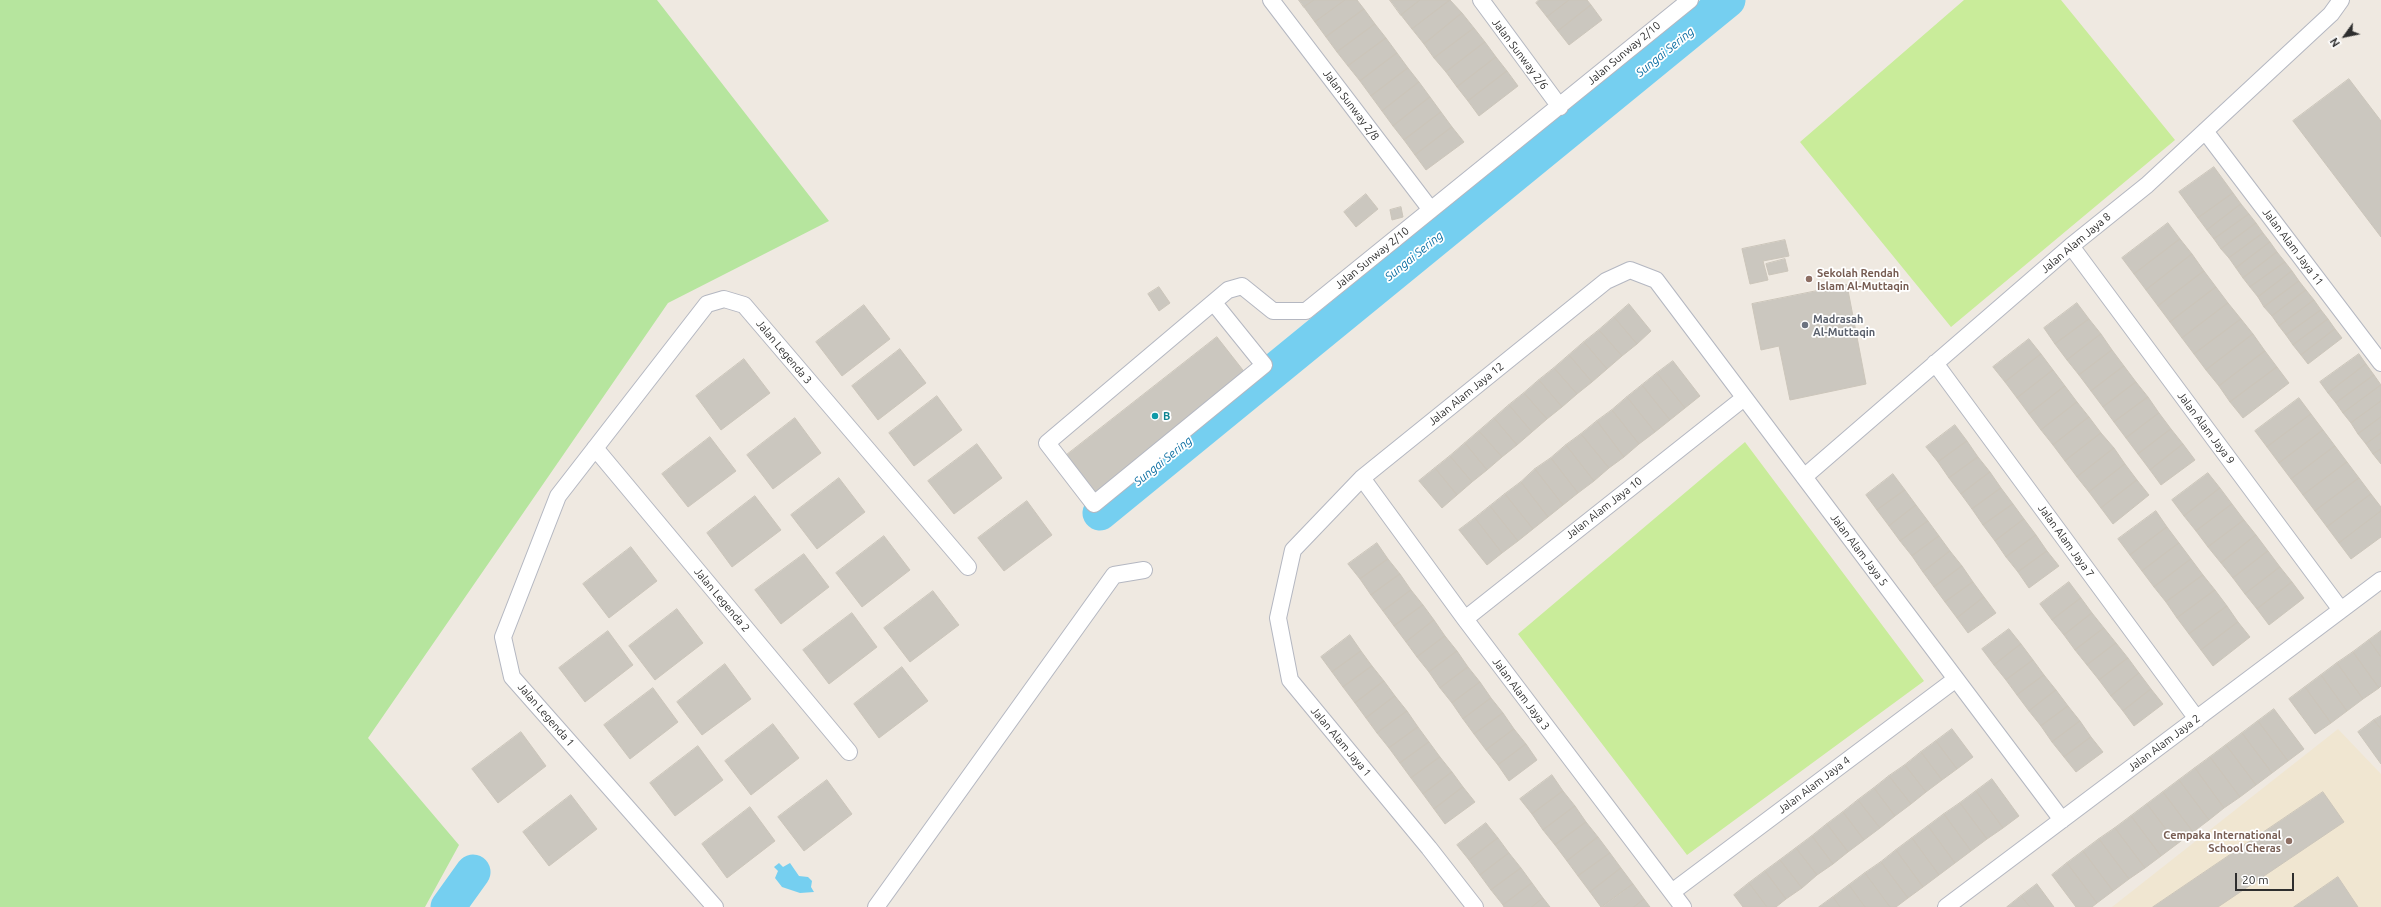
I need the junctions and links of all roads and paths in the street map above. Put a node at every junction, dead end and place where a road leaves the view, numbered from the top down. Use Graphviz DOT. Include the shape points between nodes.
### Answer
graph roads {
  1 [pos="1271,0"];
  2 [pos="1481,0"];
  3 [pos="1690,0"];
  4 [pos="2341,0"];
  5 [pos="1560,107"];
  6 [pos="2205,131"];
  7 [pos="1431,210"];
  8 [pos="2071,246"];
  9 [pos="1656,280"];
  10 [pos="1214,303"];
  11 [pos="1935,363"];
  12 [pos="2381,363"];
  13 [pos="1744,398"];
  14 [pos="595,448"];
  15 [pos="1804,477"];
  16 [pos="1362,478"];
  17 [pos="1293,550"];
  18 [pos="968,568"];
  19 [pos="1144,570"];
  20 [pos="2381,580"];
  21 [pos="2341,610"];
  22 [pos="1465,619"];
  23 [pos="1956,678"];
  24 [pos="2197,718"];
  25 [pos="849,752"];
  26 [pos="2062,820"];
  27 [pos="1672,892"];
  28 [pos="715,907"];
  29 [pos="876,907"];
  30 [pos="1475,907"];
  31 [pos="1683,907"];
  32 [pos="1946,907"];
  1 -- 7 [label="street, Jalan Sunway 2/8"];
  2 -- 5 [label="street, Jalan Sunway 2/6"];
  3 -- 5 [label="street, Jalan Sunway 2/10" via="1628,48"];
  4 -- 6 [label="street, Jalan Alam Jaya 8" via="2330,14"];
  5 -- 7 [label="street, Jalan Sunway 2/10"];
  6 -- 8 [label="street, Jalan Alam Jaya 8" via="2147,185"];
  6 -- 12 [label="street, Jalan Alam Jaya 11"];
  7 -- 10 [label="street, Jalan Sunway 2/10" via="1306,311 1273,311 1242,286 1228,290"];
  8 -- 11 [label="street, Jalan Alam Jaya 8"];
  8 -- 21 [label="street, Jalan Alam Jaya 9"];
  9 -- 13 [label="street, Jalan Alam Jaya 5"];
  9 -- 16 [label="street, Jalan Alam Jaya 12" via="1630,270 1606,281"];
  10 -- 10 [label="street, Jalan Sunway 2/10" via="1048,443 1094,504 1264,366"];
  11 -- 15 [label="street, Jalan Alam Jaya 8"];
  11 -- 24 [label="street, Jalan Alam Jaya 7"];
  13 -- 15 [label="street, Jalan Alam Jaya 5"];
  13 -- 22 [label="street, Jalan Alam Jaya 10"];
  14 -- 18 [label="street, Jalan Legenda 3" via="707,304 724,299 744,305"];
  14 -- 25 [label="street, Jalan Legenda 2"];
  14 -- 28 [label="street, Jalan Legenda 1" via="558,496 503,637 512,678"];
  15 -- 23 [label="street, Jalan Alam Jaya 5"];
  16 -- 17 [label="street, Jalan Alam Jaya 12"];
  16 -- 22 [label="street, Jalan Alam Jaya 3"];
  17 -- 30 [label="street, Jalan Alam Jaya 1" via="1278,618 1290,680 1430,848"];
  19 -- 29 [label="street" via="1114,575"];
  20 -- 21 [label="street, Jalan Alam Jaya 2"];
  21 -- 24 [label="street, Jalan Alam Jaya 2"];
  22 -- 27 [label="street, Jalan Alam Jaya 3"];
  23 -- 26 [label="street, Jalan Alam Jaya 5"];
  23 -- 27 [label="street, Jalan Alam Jaya 4"];
  24 -- 26 [label="street, Jalan Alam Jaya 2"];
  26 -- 32 [label="street, Jalan Alam Jaya 2"];
  27 -- 31 [label="street, Jalan Alam Jaya 3"];
}
